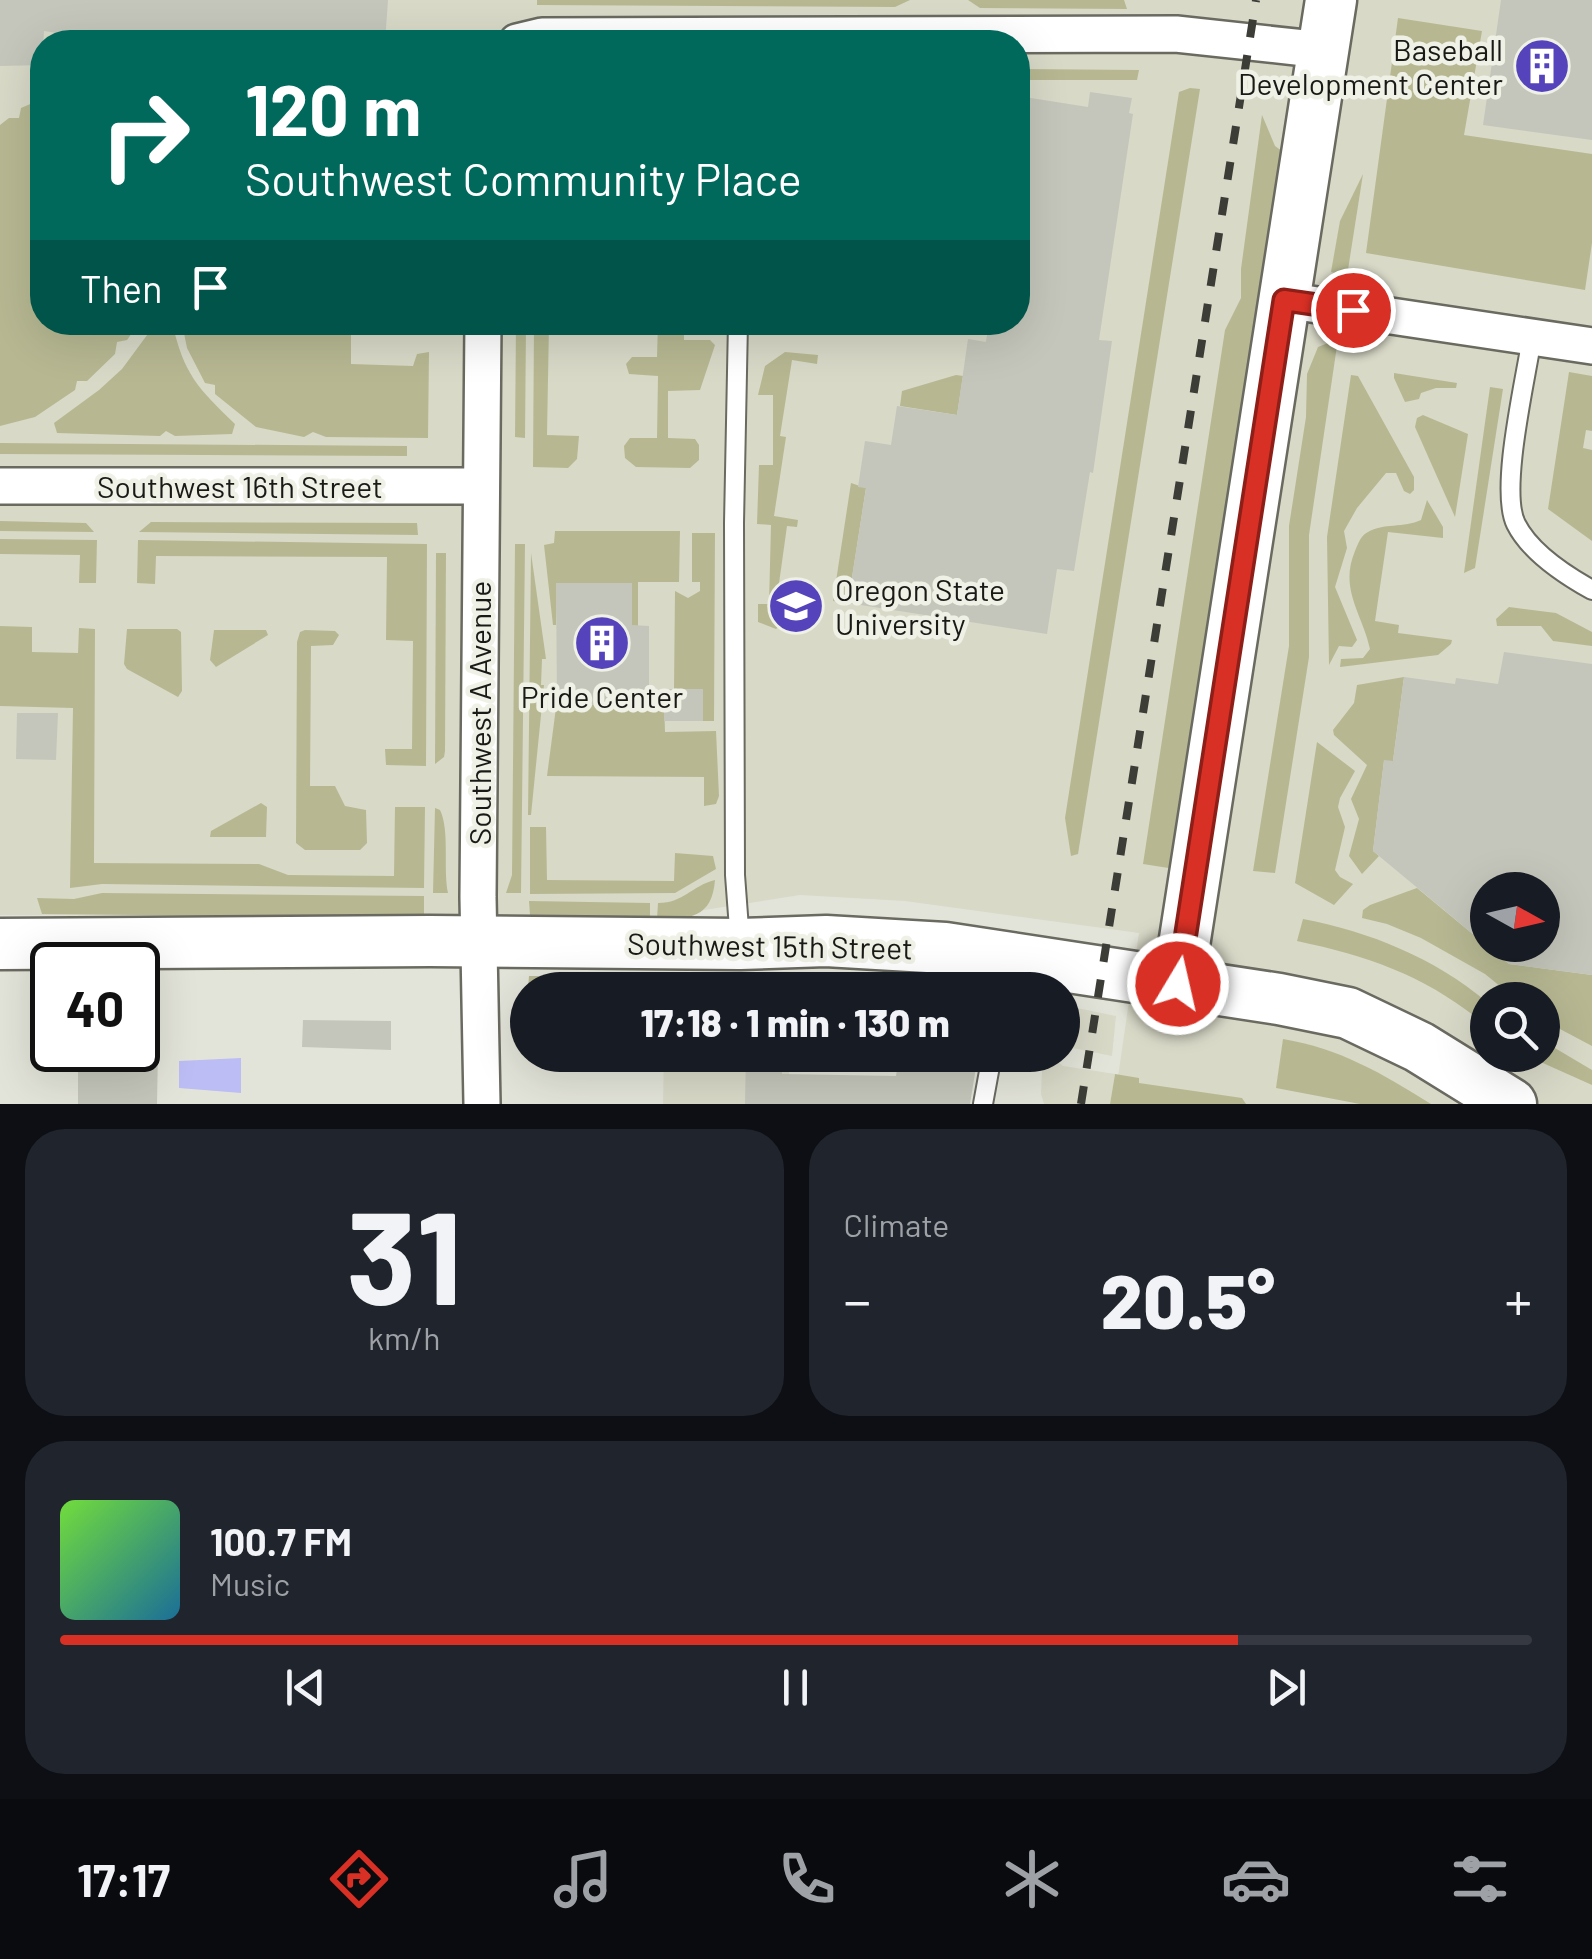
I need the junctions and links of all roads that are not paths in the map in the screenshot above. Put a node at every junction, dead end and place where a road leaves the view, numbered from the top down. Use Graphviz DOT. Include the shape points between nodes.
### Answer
graph roads {
  1 [pos="1331,0"];
  2 [pos="1162,17"];
  3 [pos="901,30"];
  4 [pos="1323,50"];
  5 [pos="1284,300"];
  6 [pos="482,335"];
  7 [pos="738,335"];
  8 [pos="1532,337"];
  9 [pos="1592,346"];
  10 [pos="0,486"];
  11 [pos="480,486"];
  12 [pos="1592,590"];
  13 [pos="479,942"];
  14 [pos="0,944"];
  15 [pos="740,944"];
  16 [pos="1178,984"];
  17 [pos="989,1072"];
  18 [pos="482,1104"];
  19 [pos="983,1104"];
  20 [pos="1511,1104"];
  1 -- 4 [label="main road"];
  2 -- 3 [label="street"];
  2 -- 4 [label="street"];
  4 -- 5 [label="main road"];
  5 -- 8 [label="street"];
  5 -- 16 [label="main road"];
  6 -- 11 [label="street, Southwest A Avenue"];
  7 -- 15 [label="lane"];
  8 -- 9 [label="street"];
  8 -- 12 [label="lane" via="1508,493 1515,522 1532,547"];
  10 -- 11 [label="street, Southwest 16th Street"];
  11 -- 13 [label="street, Southwest A Avenue"];
  13 -- 14 [label="main road, Southwest 15th Street"];
  13 -- 15 [label="main road, Southwest 15th Street"];
  13 -- 18 [label="street, Southwest A Avenue"];
  15 -- 16 [label="main road, Southwest 15th Street" via="895,943 1005,964"];
  16 -- 20 [label="main road, Southwest 15th Street" via="1348,1013"];
  17 -- 19 [label="lane"];
}
